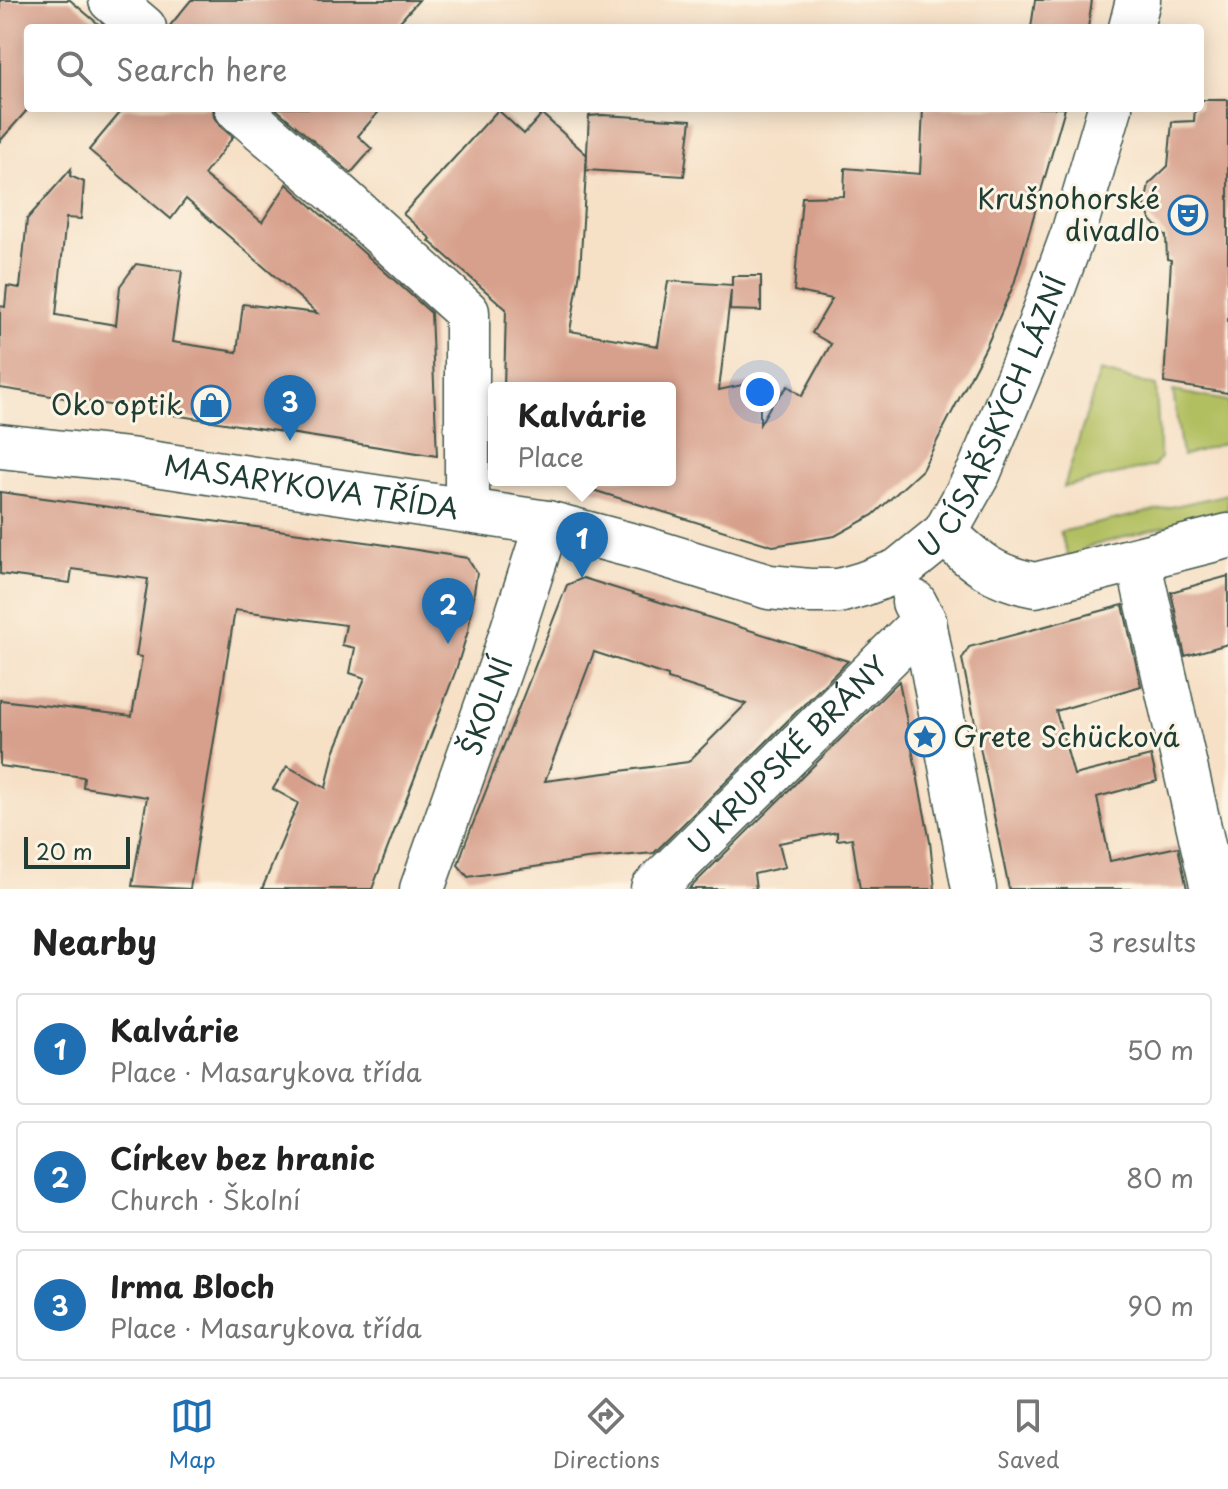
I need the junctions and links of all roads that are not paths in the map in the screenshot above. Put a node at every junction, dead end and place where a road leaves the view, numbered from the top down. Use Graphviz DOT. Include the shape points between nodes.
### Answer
graph roads {
  1 [pos="111,0"];
  2 [pos="1138,0"];
  3 [pos="139,24"];
  4 [pos="1132,24"];
  5 [pos="242,112"];
  6 [pos="1109,112"];
  7 [pos="0,446"];
  8 [pos="467,511"];
  9 [pos="547,523"];
  10 [pos="945,533"];
  11 [pos="1228,536"];
  12 [pos="1138,560"];
  13 [pos="898,571"];
  14 [pos="924,621"];
  15 [pos="422,889"];
  16 [pos="653,889"];
  17 [pos="974,889"];
  18 [pos="1213,889"];
  1 -- 3 [label="street"];
  2 -- 4 [label="street"];
  5 -- 8 [label="street" via="467,312"];
  6 -- 10 [label="street, U CÍSAŘSKÝCH LÁZNÍ" via="1039,327 979,472"];
  7 -- 8 [label="street, MASARYKOVA TŘÍDA"];
  8 -- 9 [label="street, MASARYKOVA TŘÍDA"];
  9 -- 13 [label="street, MASARYKOVA TŘÍDA" via="769,587 839,591"];
  9 -- 15 [label="street, ŠKOLNÍ"];
  10 -- 12 [label="street" via="987,570 1035,585"];
  10 -- 13 [label="street, U CÍSAŘSKÝCH LÁZNÍ"];
  11 -- 12 [label="street"];
  12 -- 18 [label="street"];
  13 -- 14 [label="street"];
  14 -- 16 [label="street, U KRUPSKÉ BRÁNY"];
  14 -- 17 [label="street"];
}
